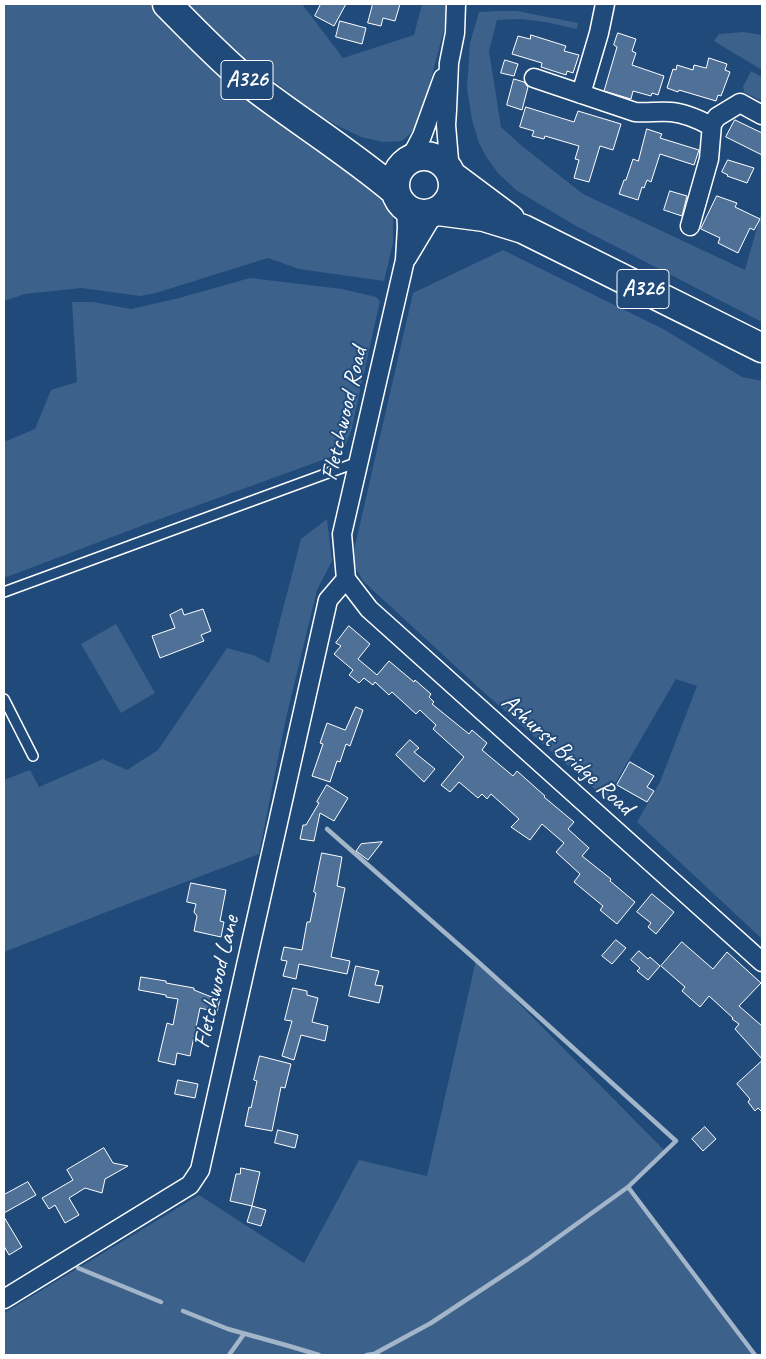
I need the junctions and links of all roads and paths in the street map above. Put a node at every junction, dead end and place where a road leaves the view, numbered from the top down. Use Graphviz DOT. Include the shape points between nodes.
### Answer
graph roads {
  1 [pos="167,4"];
  2 [pos="456,4"];
  3 [pos="466,4"];
  4 [pos="605,4"];
  5 [pos="455,33"];
  6 [pos="449,64"];
  7 [pos="534,78"];
  8 [pos="581,94"];
  9 [pos="762,115"];
  10 [pos="711,126"];
  11 [pos="337,145"];
  12 [pos="408,160"];
  13 [pos="451,174"];
  14 [pos="400,200"];
  15 [pos="436,212"];
  16 [pos="690,226"];
  17 [pos="524,229"];
  18 [pos="406,260"];
  19 [pos="762,348"];
  20 [pos="359,462"];
  21 [pos="346,579"];
  22 [pos="4,592"];
  23 [pos="4,699"];
  24 [pos="33,756"];
  25 [pos="762,962"];
  26 [pos="4,1299"];
  1 -- 11 [label="main road, A326" via="252,84"];
  2 -- 5 [label="street"];
  3 -- 5 [label="street"];
  4 -- 8 [label="street"];
  5 -- 6 [label="street"];
  6 -- 12 [label="street" via="422,136"];
  6 -- 13 [label="street" via="446,126"];
  7 -- 8 [label="street"];
  8 -- 10 [label="street" via="635,112 682,114"];
  9 -- 10 [label="street" via="740,103 716,117"];
  10 -- 16 [label="street" via="709,159"];
  11 -- 12 [label="main road, A326" via="381,159"];
  11 -- 14 [label="main road, A326"];
  12 -- 13 [label="main road" via="433,157 446,165"];
  12 -- 14 [label="main road" via="395,178"];
  13 -- 15 [label="main road" via="451,196"];
  13 -- 17 [label="main road, A326"];
  14 -- 15 [label="main road" via="414,213"];
  14 -- 18 [label="street, Fletchwood Road" via="408,227"];
  15 -- 17 [label="main road, A326" via="484,217"];
  15 -- 18 [label="street, Fletchwood Road"];
  17 -- 19 [label="main road, A326"];
  18 -- 20 [label="street, Fletchwood Road"];
  20 -- 21 [label="street, Fletchwood Road" via="342,534"];
  20 -- 22 [label="lane"];
  21 -- 25 [label="street, Ashurst Bridge Road" via="369,609"];
  21 -- 26 [label="street, Fletchwood Lane" via="328,600 200,1170 190,1185"];
  23 -- 24 [label="lane"];
}
